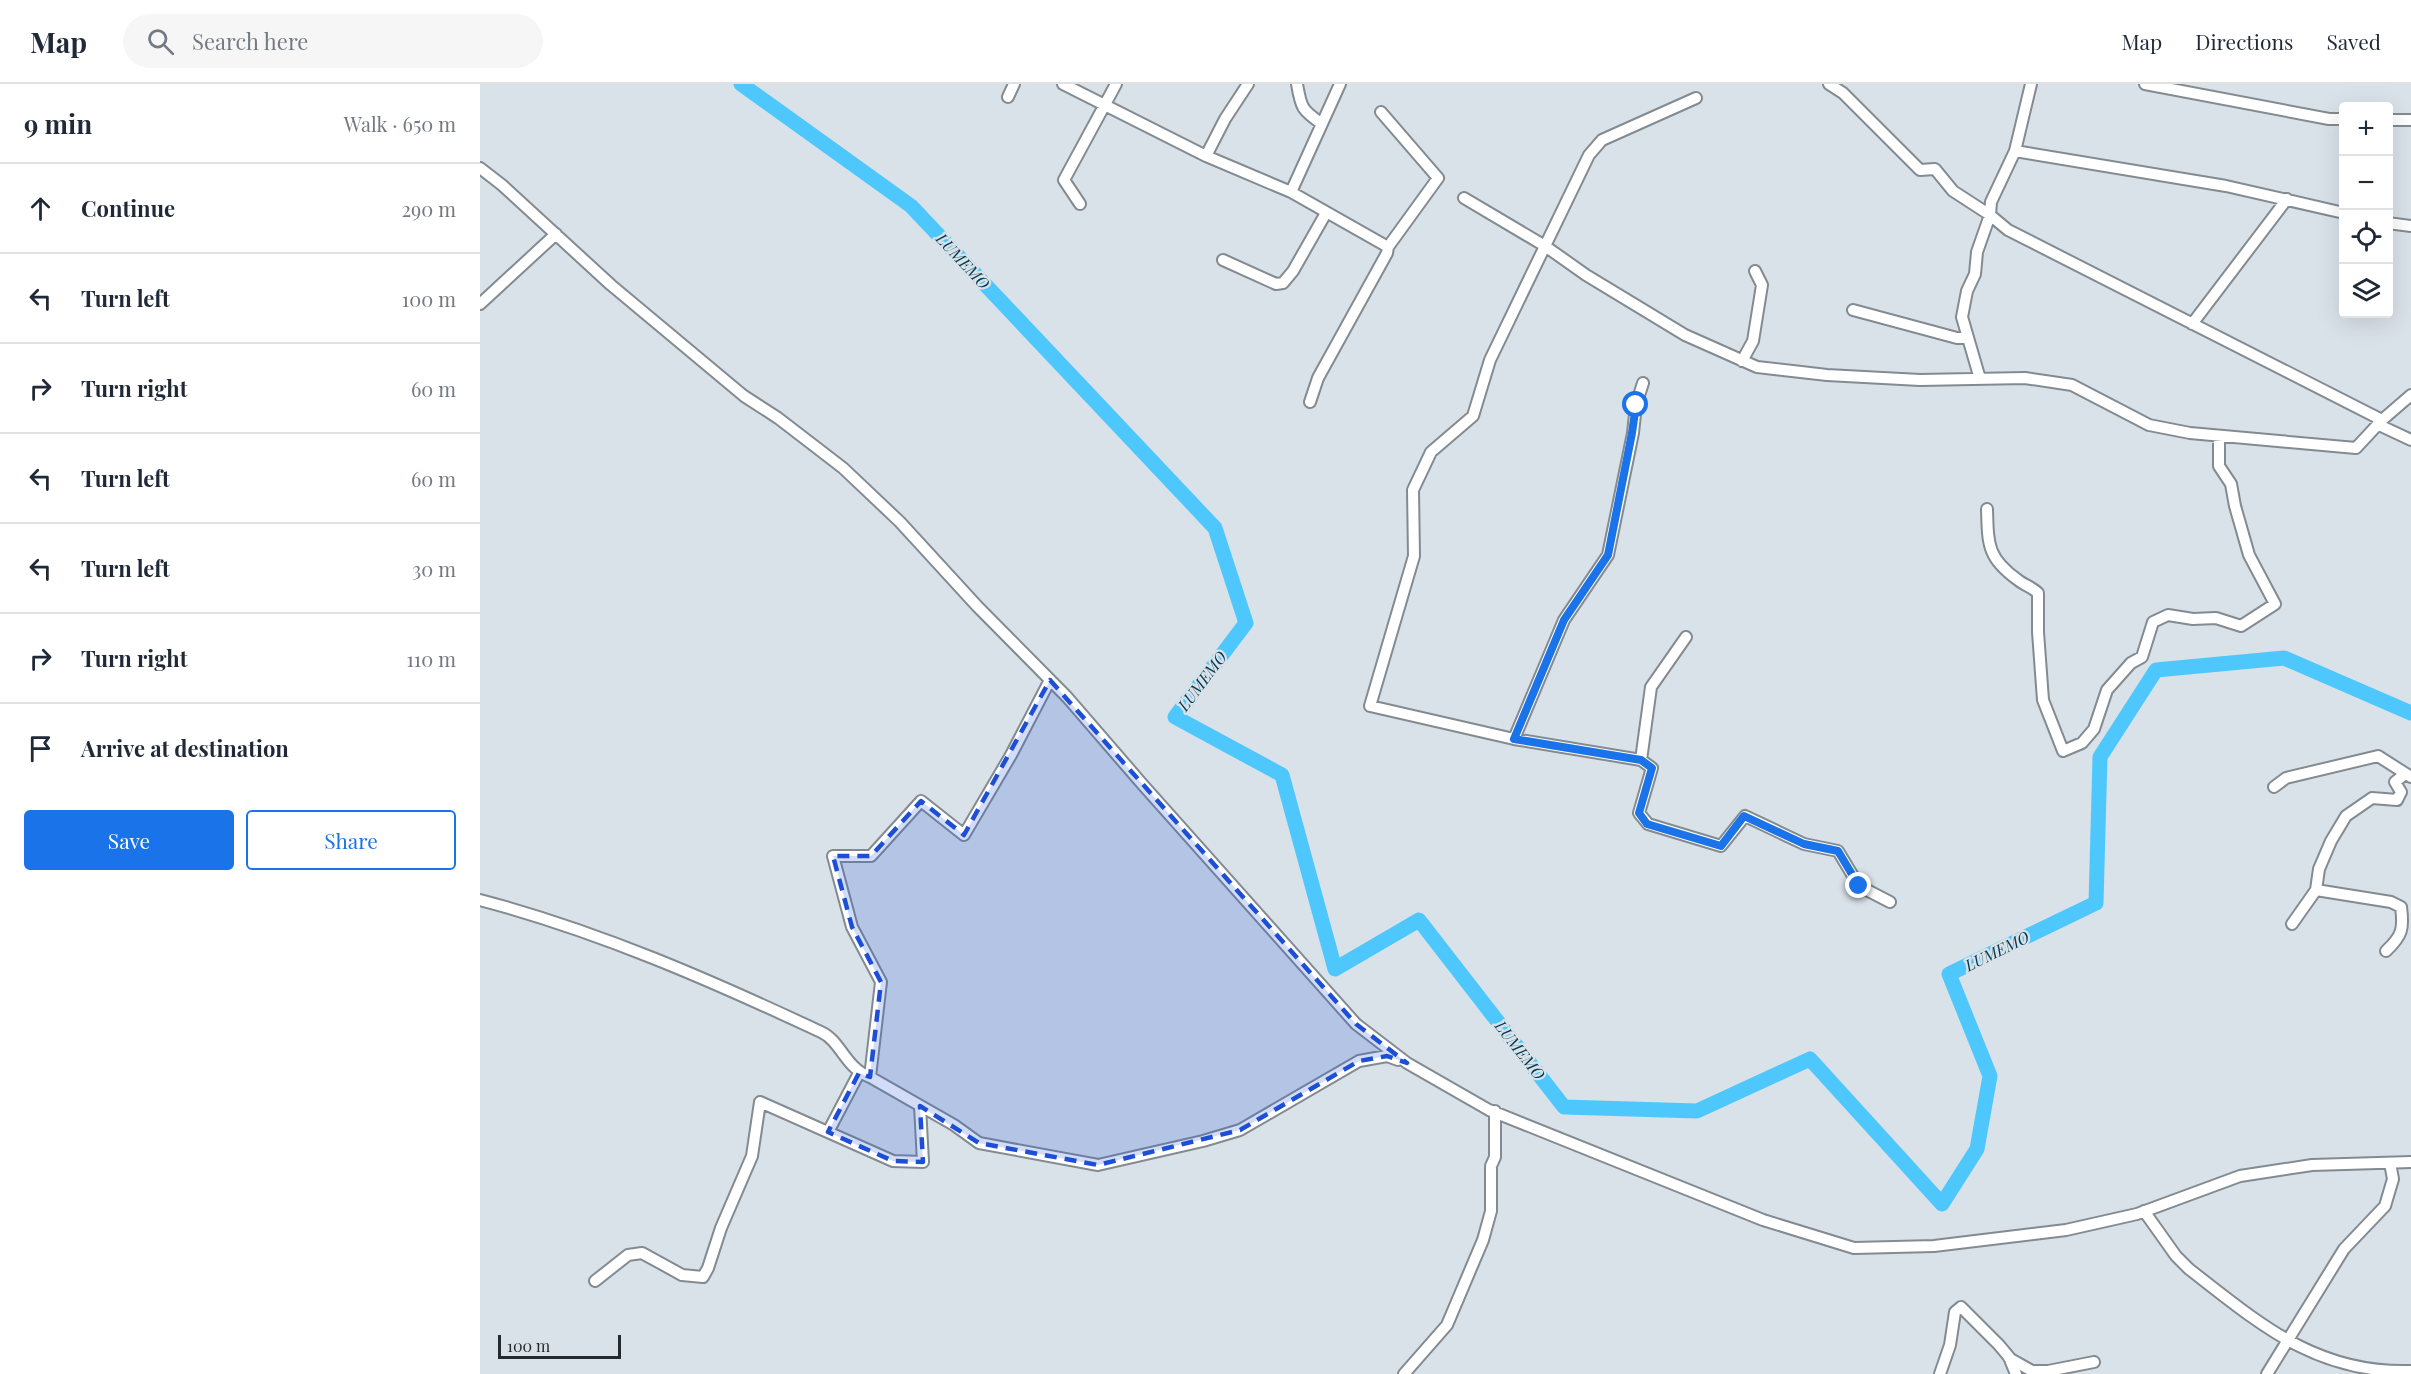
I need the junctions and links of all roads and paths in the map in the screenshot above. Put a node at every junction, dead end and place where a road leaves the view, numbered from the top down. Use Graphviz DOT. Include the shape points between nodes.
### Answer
graph roads {
  1 [pos="1014,84"];
  2 [pos="1063,84"];
  3 [pos="1116,84"];
  4 [pos="1248,84"];
  5 [pos="1297,84"];
  6 [pos="1340,84"];
  7 [pos="1829,84"];
  8 [pos="2031,84"];
  9 [pos="2145,84"];
  10 [pos="1008,97"];
  11 [pos="1696,98"];
  12 [pos="1105,106"];
  13 [pos="1381,112"];
  14 [pos="2339,119"];
  15 [pos="2393,120"];
  16 [pos="2411,120"];
  17 [pos="1322,124"];
  18 [pos="2015,151"];
  19 [pos="1206,156"];
  20 [pos="480,168"];
  21 [pos="1291,192"];
  22 [pos="1464,198"];
  23 [pos="2287,199"];
  24 [pos="1080,204"];
  25 [pos="2339,212"];
  26 [pos="1326,213"];
  27 [pos="1990,215"];
  28 [pos="2393,224"];
  29 [pos="2411,226"];
  30 [pos="556,234"];
  31 [pos="1545,246"];
  32 [pos="1388,247"];
  33 [pos="1222,260"];
  34 [pos="1755,271"];
  35 [pos="480,303"];
  36 [pos="1852,309"];
  37 [pos="2192,324"];
  38 [pos="1967,338"];
  39 [pos="1742,361"];
  40 [pos="1980,379"];
  41 [pos="1643,382"];
  42 [pos="2411,395"];
  43 [pos="1310,402"];
  44 [pos="2381,423"];
  45 [pos="2219,436"];
  46 [pos="2411,440"];
  47 [pos="1987,509"];
  48 [pos="1686,637"];
  49 [pos="1050,680"];
  50 [pos="1514,739"];
  51 [pos="1641,760"];
  52 [pos="2408,776"];
  53 [pos="2274,787"];
  54 [pos="2316,890"];
  55 [pos="480,900"];
  56 [pos="1890,902"];
  57 [pos="2292,924"];
  58 [pos="2386,951"];
  59 [pos="1407,1064"];
  60 [pos="859,1073"];
  61 [pos="870,1077"];
  62 [pos="920,1106"];
  63 [pos="1495,1111"];
  64 [pos="828,1132"];
  65 [pos="2411,1162"];
  66 [pos="2390,1163"];
  67 [pos="2144,1211"];
  68 [pos="595,1281"];
  69 [pos="2285,1343"];
  70 [pos="2009,1357"];
  71 [pos="2094,1362"];
  72 [pos="2411,1371"];
  73 [pos="1404,1374"];
  74 [pos="1940,1374"];
  75 [pos="2016,1374"];
  76 [pos="2267,1374"];
  1 -- 10 [label="street"];
  2 -- 12 [label="street"];
  3 -- 12 [label="street"];
  4 -- 19 [label="street"];
  5 -- 17 [label="street" via="1305,112"];
  6 -- 17 [label="street"];
  7 -- 27 [label="street" via="1843,93 1920,170 1935,169 1953,191"];
  8 -- 18 [label="street"];
  9 -- 14 [label="street"];
  11 -- 31 [label="street" via="1602,140 1589,155"];
  12 -- 19 [label="street"];
  12 -- 24 [label="street" via="1064,180"];
  13 -- 32 [label="street" via="1438,178"];
  15 -- 16 [label="street"];
  17 -- 21 [label="street"];
  18 -- 23 [label="street"];
  18 -- 27 [label="street" via="1991,202"];
  19 -- 21 [label="street"];
  20 -- 30 [label="street"];
  21 -- 26 [label="street"];
  22 -- 31 [label="street"];
  23 -- 25 [label="street"];
  23 -- 37 [label="street"];
  26 -- 32 [label="street"];
  26 -- 33 [label="street" via="1283,284"];
  27 -- 37 [label="street" via="2008,230"];
  27 -- 38 [label="street" via="1962,317"];
  28 -- 29 [label="street"];
  30 -- 35 [label="street"];
  30 -- 49 [label="street" via="744,396 843,468 900,522"];
  31 -- 39 [label="street" via="1685,335"];
  31 -- 50 [label="street" via="1490,360 1473,416 1431,452 1413,490 1414,556 1370,706"];
  32 -- 43 [label="street" via="1318,378"];
  34 -- 39 [label="street" via="1762,285 1753,341"];
  36 -- 38 [label="street"];
  37 -- 44 [label="street"];
  38 -- 40 [label="street"];
  39 -- 40 [label="street" via="1756,367 1827,375"];
  40 -- 45 [label="street" via="2025,378 2072,385 2149,425"];
  41 -- 50 [label="street" via="1608,555 1564,620"];
  42 -- 44 [label="street"];
  44 -- 45 [label="street" via="2356,448"];
  44 -- 46 [label="street"];
  45 -- 47 [label="street" via="2219,466 2231,484 2249,555 2276,604 2241,626 2216,618 2168,615 2153,622 2142,657 2131,663 2107,690 2094,729 2082,743 2063,751 2043,700 2038,593 1995,561 1987,539"];
  48 -- 51 [label="street" via="1651,687"];
  49 -- 59 [label="street" via="1356,1024"];
  49 -- 61 [label="street" via="964,835 921,801 872,856 833,856 852,927 881,982"];
  50 -- 51 [label="street"];
  51 -- 56 [label="street" via="1652,768 1639,813 1647,824 1721,846 1744,816 1804,844 1838,851 1859,886"];
  52 -- 53 [label="street" via="2378,756 2286,778"];
  52 -- 54 [label="street" via="2395,782 2401,792 2397,800 2372,798 2346,816 2322,860"];
  54 -- 57 [label="street"];
  54 -- 58 [label="street" via="2401,907 2400,938"];
  55 -- 60 [label="street" via="539,915 608,940 772,1009 826,1034"];
  59 -- 62 [label="street" via="1387,1056 1359,1061 1240,1130 1098,1165 979,1143"];
  59 -- 63 [label="street"];
  60 -- 61 [label="street"];
  60 -- 64 [label="street"];
  61 -- 62 [label="street"];
  62 -- 64 [label="street" via="923,1162 893,1161"];
  63 -- 67 [label="street" via="1764,1220 1854,1248 1934,1245 2066,1230"];
  63 -- 73 [label="street" via="1491,1211 1483,1240 1447,1325"];
  64 -- 68 [label="street" via="760,1102 752,1156 703,1277 682,1275 642,1253 628,1256"];
  65 -- 66 [label="street"];
  66 -- 67 [label="street" via="2312,1165 2240,1176"];
  66 -- 69 [label="street" via="2393,1179 2385,1206 2344,1249"];
  67 -- 69 [label="street" via="2189,1269"];
  69 -- 72 [label="street" via="2323,1363 2353,1371"];
  69 -- 76 [label="street"];
  70 -- 71 [label="street" via="2032,1371"];
  70 -- 74 [label="street" via="1960,1307 1955,1312"];
  70 -- 75 [label="street"];
}
